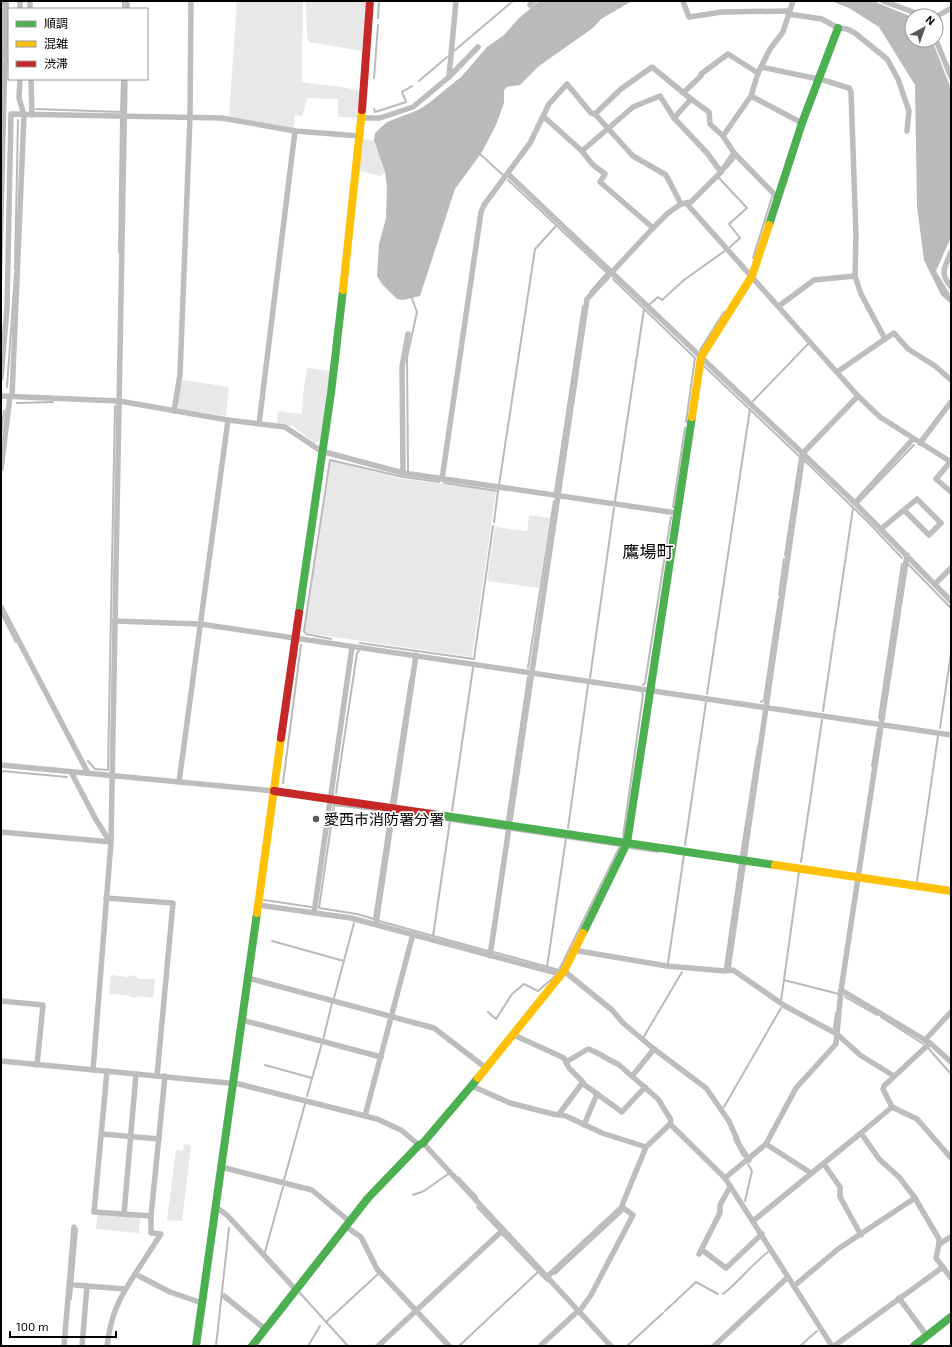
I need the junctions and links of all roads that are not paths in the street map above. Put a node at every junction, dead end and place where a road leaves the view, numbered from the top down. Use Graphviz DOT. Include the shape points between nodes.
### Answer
graph roads {
  1 [pos="191,1"];
  2 [pos="370,1"];
  3 [pos="456,1"];
  4 [pos="683,1"];
  5 [pos="793,1"];
  6 [pos="883,1"];
  7 [pos="904,9"];
  8 [pos="789,12"];
  9 [pos="838,28"];
  10 [pos="478,47"];
  11 [pos="939,48"];
  12 [pos="761,67"];
  13 [pos="758,74"];
  14 [pos="449,77"];
  15 [pos="951,78"];
  16 [pos="20,80"];
  17 [pos="31,80"];
  18 [pos="126,80"];
  19 [pos="818,80"];
  20 [pos="683,93"];
  21 [pos="751,96"];
  22 [pos="691,99"];
  23 [pos="595,114"];
  24 [pos="24,115"];
  25 [pos="32,115"];
  26 [pos="125,116"];
  27 [pos="190,117"];
  28 [pos="544,117"];
  29 [pos="361,118"];
  30 [pos="674,118"];
  31 [pos="802,123"];
  32 [pos="607,128"];
  33 [pos="295,131"];
  34 [pos="907,131"];
  35 [pos="360,136"];
  36 [pos="723,136"];
  37 [pos="582,151"];
  38 [pos="734,153"];
  39 [pos="721,172"];
  40 [pos="508,174"];
  41 [pos="778,198"];
  42 [pos="684,203"];
  43 [pos="653,228"];
  44 [pos="951,252"];
  45 [pos="612,273"];
  46 [pos="752,276"];
  47 [pos="855,276"];
  48 [pos="951,287"];
  49 [pos="779,306"];
  50 [pos="408,334"];
  51 [pos="885,339"];
  52 [pos="701,358"];
  53 [pos="837,372"];
  54 [pos="1,378"];
  55 [pos="951,380"];
  56 [pos="1,396"];
  57 [pos="11,396"];
  58 [pos="858,396"];
  59 [pos="119,401"];
  60 [pos="951,402"];
  61 [pos="174,411"];
  62 [pos="228,420"];
  63 [pos="259,424"];
  64 [pos="913,439"];
  65 [pos="920,443"];
  66 [pos="322,451"];
  67 [pos="804,453"];
  68 [pos="951,462"];
  69 [pos="1,469"];
  70 [pos="403,473"];
  71 [pos="442,479"];
  72 [pos="951,492"];
  73 [pos="558,496"];
  74 [pos="855,502"];
  75 [pos="904,510"];
  76 [pos="677,513"];
  77 [pos="881,529"];
  78 [pos="907,555"];
  79 [pos="951,568"];
  80 [pos="935,584"];
  81 [pos="951,601"];
  82 [pos="1,607"];
  83 [pos="115,621"];
  84 [pos="200,624"];
  85 [pos="295,638"];
  86 [pos="352,647"];
  87 [pos="416,655"];
  88 [pos="532,673"];
  89 [pos="649,690"];
  90 [pos="766,708"];
  91 [pos="882,725"];
  92 [pos="951,734"];
  93 [pos="1,765"];
  94 [pos="71,772"];
  95 [pos="88,773"];
  96 [pos="112,776"];
  97 [pos="179,782"];
  98 [pos="274,791"];
  99 [pos="331,799"];
  100 [pos="394,808"];
  101 [pos="509,825"];
  102 [pos="1,832"];
  103 [pos="110,842"];
  104 [pos="627,843"];
  105 [pos="744,860"];
  106 [pos="860,877"];
  107 [pos="951,891"];
  108 [pos="106,898"];
  109 [pos="258,905"];
  110 [pos="314,913"];
  111 [pos="376,924"];
  112 [pos="413,934"];
  113 [pos="573,950"];
  114 [pos="490,956"];
  115 [pos="728,969"];
  116 [pos="562,972"];
  117 [pos="248,978"];
  118 [pos="842,990"];
  119 [pos="1,1001"];
  120 [pos="951,1012"];
  121 [pos="392,1016"];
  122 [pos="242,1020"];
  123 [pos="837,1034"];
  124 [pos="514,1035"];
  125 [pos="928,1042"];
  126 [pos="654,1049"];
  127 [pos="381,1056"];
  128 [pos="1,1061"];
  129 [pos="566,1062"];
  130 [pos="951,1062"];
  131 [pos="37,1065"];
  132 [pos="486,1068"];
  133 [pos="92,1070"];
  134 [pos="106,1071"];
  135 [pos="136,1074"];
  136 [pos="633,1075"];
  137 [pos="157,1076"];
  138 [pos="165,1076"];
  139 [pos="894,1076"];
  140 [pos="233,1083"];
  141 [pos="582,1083"];
  142 [pos="472,1086"];
  143 [pos="645,1087"];
  144 [pos="598,1094"];
  145 [pos="892,1107"];
  146 [pos="559,1114"];
  147 [pos="365,1116"];
  148 [pos="670,1124"];
  149 [pos="584,1125"];
  150 [pos="861,1133"];
  151 [pos="102,1134"];
  152 [pos="130,1137"];
  153 [pos="158,1139"];
  154 [pos="421,1144"];
  155 [pos="766,1144"];
  156 [pos="646,1147"];
  157 [pos="951,1158"];
  158 [pos="749,1160"];
  159 [pos="824,1164"];
  160 [pos="221,1167"];
  161 [pos="810,1174"];
  162 [pos="725,1178"];
  163 [pos="730,1187"];
  164 [pos="915,1198"];
  165 [pos="216,1207"];
  166 [pos="622,1207"];
  167 [pos="124,1214"];
  168 [pos="151,1216"];
  169 [pos="753,1221"];
  170 [pos="347,1224"];
  171 [pos="74,1227"];
  172 [pos="503,1230"];
  173 [pos="762,1234"];
  174 [pos="861,1235"];
  175 [pos="951,1237"];
  176 [pos="939,1244"];
  177 [pos="943,1267"];
  178 [pos="135,1274"];
  179 [pos="546,1277"];
  180 [pos="788,1277"];
  181 [pos="951,1278"];
  182 [pos="75,1285"];
  183 [pos="87,1286"];
  184 [pos="794,1286"];
  185 [pos="125,1289"];
  186 [pos="296,1290"];
  187 [pos="224,1296"];
  188 [pos="899,1298"];
  189 [pos="202,1303"];
  190 [pos="415,1310"];
  191 [pos="579,1312"];
  192 [pos="951,1317"];
  193 [pos="265,1329"];
  194 [pos="928,1336"];
  195 [pos="64,1346"];
  196 [pos="82,1346"];
  197 [pos="107,1346"];
  198 [pos="196,1346"];
  199 [pos="252,1346"];
  200 [pos="378,1346"];
  201 [pos="449,1346"];
  202 [pos="540,1346"];
  203 [pos="611,1346"];
  204 [pos="714,1346"];
  205 [pos="833,1346"];
  206 [pos="914,1346"];
  1 -- 27 [label="street"];
  2 -- 29 [label="street"];
  3 -- 14 [label="street"];
  4 -- 8 [label="street" via="690,17 722,12"];
  5 -- 8 [label="street"];
  6 -- 7 [label="street"];
  8 -- 9 [label="street" via="822,19"];
  8 -- 12 [label="street" via="783,32"];
  9 -- 19 [label="street"];
  9 -- 34 [label="street" via="854,33 880,52 892,65 909,111"];
  10 -- 14 [label="street"];
  11 -- 15 [label="street"];
  12 -- 13 [label="street"];
  12 -- 19 [label="street"];
  13 -- 20 [label="street" via="728,54 701,74"];
  13 -- 21 [label="street"];
  14 -- 29 [label="street" via="413,107 380,118"];
  16 -- 24 [label="street" via="20,98"];
  17 -- 25 [label="street"];
  18 -- 26 [label="street"];
  19 -- 31 [label="street"];
  19 -- 47 [label="street" via="849,88 851,92"];
  20 -- 22 [label="street"];
  20 -- 23 [label="street" via="652,67 622,89"];
  21 -- 31 [label="street"];
  21 -- 36 [label="street"];
  22 -- 30 [label="street"];
  22 -- 36 [label="street" via="709,112 710,124"];
  23 -- 28 [label="street" via="591,113 568,84 549,104"];
  23 -- 32 [label="street"];
  24 -- 25 [label="street"];
  24 -- 54 [label="street" via="11,114 7,308"];
  24 -- 57 [label="street"];
  25 -- 26 [label="street"];
  26 -- 27 [label="street"];
  26 -- 59 [label="street"];
  27 -- 33 [label="street" via="222,118"];
  27 -- 61 [label="street" via="180,375"];
  28 -- 37 [label="street"];
  28 -- 40 [label="street" via="530,143"];
  29 -- 35 [label="street"];
  30 -- 32 [label="street" via="660,96 633,107"];
  30 -- 39 [label="street"];
  31 -- 41 [label="street"];
  32 -- 37 [label="street"];
  32 -- 42 [label="street" via="633,156 666,175"];
  33 -- 35 [label="street"];
  33 -- 63 [label="street"];
  35 -- 66 [label="street"];
  36 -- 38 [label="street"];
  37 -- 43 [label="street" via="592,164 605,174 600,182"];
  38 -- 39 [label="street"];
  38 -- 41 [label="street"];
  39 -- 42 [label="street" via="691,202"];
  40 -- 45 [label="street"];
  40 -- 71 [label="street" via="481,212"];
  41 -- 46 [label="street"];
  42 -- 43 [label="street"];
  42 -- 46 [label="street"];
  43 -- 45 [label="street"];
  44 -- 48 [label="street" via="944,270 944,278"];
  45 -- 52 [label="street"];
  45 -- 73 [label="street" via="587,299"];
  46 -- 49 [label="street"];
  46 -- 52 [label="street"];
  47 -- 49 [label="street" via="814,280"];
  47 -- 51 [label="street" via="864,301"];
  49 -- 53 [label="street"];
  50 -- 70 [label="street" via="402,367"];
  51 -- 53 [label="street"];
  51 -- 55 [label="street" via="894,334 908,349"];
  52 -- 67 [label="street"];
  52 -- 76 [label="street"];
  53 -- 58 [label="street"];
  56 -- 57 [label="street"];
  57 -- 59 [label="street"];
  57 -- 69 [label="street"];
  58 -- 64 [label="street" via="880,417"];
  58 -- 67 [label="street"];
  59 -- 61 [label="street"];
  59 -- 83 [label="street"];
  60 -- 65 [label="street"];
  61 -- 62 [label="street"];
  62 -- 63 [label="street"];
  62 -- 84 [label="street"];
  63 -- 66 [label="street" via="285,427"];
  64 -- 65 [label="street"];
  64 -- 74 [label="street"];
  65 -- 68 [label="street"];
  66 -- 70 [label="street"];
  66 -- 85 [label="street"];
  67 -- 74 [label="street"];
  67 -- 90 [label="street"];
  68 -- 72 [label="street" via="936,479"];
  70 -- 71 [label="street"];
  71 -- 73 [label="street"];
  73 -- 76 [label="street"];
  73 -- 88 [label="street"];
  74 -- 77 [label="street"];
  75 -- 75 [label="street" via="917,499 941,523 929,534"];
  75 -- 77 [label="street"];
  76 -- 89 [label="street"];
  77 -- 78 [label="street"];
  78 -- 80 [label="street"];
  78 -- 91 [label="street"];
  79 -- 80 [label="street"];
  80 -- 81 [label="street"];
  82 -- 95 [label="street"];
  83 -- 84 [label="street"];
  83 -- 96 [label="street"];
  84 -- 85 [label="street"];
  84 -- 97 [label="street"];
  85 -- 86 [label="street"];
  85 -- 98 [label="street"];
  86 -- 87 [label="street"];
  86 -- 99 [label="street"];
  87 -- 88 [label="street"];
  87 -- 100 [label="street"];
  88 -- 89 [label="street"];
  88 -- 101 [label="street"];
  89 -- 90 [label="street"];
  89 -- 104 [label="street"];
  90 -- 91 [label="street"];
  90 -- 105 [label="street"];
  91 -- 92 [label="street"];
  91 -- 106 [label="street"];
  93 -- 94 [label="street"];
  94 -- 95 [label="street"];
  94 -- 103 [label="street"];
  95 -- 96 [label="street"];
  96 -- 97 [label="street"];
  96 -- 103 [label="street"];
  97 -- 98 [label="street"];
  98 -- 99 [label="street"];
  98 -- 109 [label="street"];
  99 -- 100 [label="street"];
  99 -- 110 [label="street"];
  100 -- 101 [label="street"];
  100 -- 111 [label="street"];
  101 -- 104 [label="street"];
  101 -- 114 [label="street"];
  102 -- 103 [label="street"];
  103 -- 108 [label="street"];
  104 -- 105 [label="street"];
  104 -- 113 [label="street"];
  105 -- 106 [label="street"];
  105 -- 115 [label="street"];
  106 -- 107 [label="street"];
  106 -- 118 [label="street"];
  108 -- 133 [label="street"];
  108 -- 137 [label="street" via="173,903"];
  109 -- 110 [label="street"];
  109 -- 117 [label="street"];
  110 -- 111 [label="street"];
  111 -- 112 [label="street"];
  112 -- 114 [label="street"];
  112 -- 121 [label="street"];
  113 -- 115 [label="street" via="667,966 725,971"];
  113 -- 116 [label="street"];
  114 -- 116 [label="street"];
  115 -- 123 [label="street" via="738,972 785,1006"];
  116 -- 124 [label="street"];
  116 -- 126 [label="street" via="612,1010 623,1023"];
  117 -- 121 [label="street"];
  117 -- 122 [label="street"];
  118 -- 123 [label="street"];
  118 -- 125 [label="street"];
  119 -- 131 [label="street" via="43,1005"];
  120 -- 125 [label="street"];
  121 -- 127 [label="street"];
  121 -- 132 [label="street" via="434,1028"];
  122 -- 127 [label="street"];
  122 -- 140 [label="street"];
  123 -- 139 [label="street" via="860,1055"];
  123 -- 155 [label="street" via="836,1044 796,1088"];
  124 -- 129 [label="street" via="564,1058"];
  124 -- 132 [label="street"];
  125 -- 130 [label="street"];
  125 -- 139 [label="street" via="917,1058"];
  126 -- 136 [label="street"];
  126 -- 158 [label="street" via="706,1088 729,1121"];
  127 -- 147 [label="street"];
  128 -- 131 [label="street"];
  129 -- 136 [label="street" via="588,1049 618,1064"];
  129 -- 141 [label="street"];
  131 -- 133 [label="street"];
  132 -- 142 [label="street"];
  133 -- 134 [label="street"];
  134 -- 135 [label="street"];
  134 -- 151 [label="street"];
  135 -- 137 [label="street"];
  135 -- 152 [label="street"];
  136 -- 143 [label="street"];
  137 -- 138 [label="street"];
  138 -- 140 [label="street"];
  138 -- 153 [label="street"];
  139 -- 145 [label="street" via="883,1089"];
  140 -- 147 [label="street"];
  140 -- 160 [label="street"];
  141 -- 144 [label="street"];
  141 -- 146 [label="street"];
  142 -- 146 [label="street" via="510,1104"];
  142 -- 154 [label="street"];
  143 -- 144 [label="street" via="622,1112"];
  143 -- 148 [label="street" via="658,1099 671,1120"];
  144 -- 149 [label="street"];
  145 -- 150 [label="street"];
  145 -- 157 [label="street" via="917,1119"];
  146 -- 149 [label="street"];
  147 -- 154 [label="street" via="401,1130"];
  148 -- 156 [label="street"];
  148 -- 162 [label="street"];
  149 -- 156 [label="street"];
  150 -- 159 [label="street"];
  150 -- 164 [label="street" via="879,1159 899,1177"];
  151 -- 152 [label="street"];
  151 -- 167 [label="street" via="94,1212"];
  152 -- 153 [label="street"];
  152 -- 167 [label="street"];
  153 -- 168 [label="street"];
  154 -- 170 [label="street" via="368,1198"];
  154 -- 172 [label="street"];
  155 -- 158 [label="street"];
  155 -- 161 [label="street"];
  156 -- 166 [label="street"];
  158 -- 162 [label="street"];
  159 -- 161 [label="street"];
  159 -- 174 [label="street" via="840,1187 840,1197"];
  160 -- 165 [label="street"];
  160 -- 170 [label="street" via="312,1190"];
  161 -- 169 [label="street"];
  162 -- 163 [label="street"];
  163 -- 169 [label="street"];
  163 -- 173 [label="street" via="700,1252 726,1268"];
  164 -- 174 [label="street"];
  164 -- 176 [label="street"];
  165 -- 186 [label="street" via="228,1215"];
  165 -- 189 [label="street"];
  166 -- 179 [label="street"];
  166 -- 191 [label="street" via="633,1215 591,1295"];
  167 -- 168 [label="street"];
  168 -- 178 [label="street" via="151,1233 161,1234"];
  169 -- 173 [label="street"];
  170 -- 186 [label="street"];
  170 -- 190 [label="street" via="361,1238 377,1269"];
  171 -- 195 [label="street"];
  172 -- 179 [label="street"];
  172 -- 190 [label="street"];
  173 -- 180 [label="street"];
  174 -- 184 [label="street" via="838,1249"];
  175 -- 176 [label="street"];
  176 -- 177 [label="street" via="936,1258"];
  177 -- 181 [label="street"];
  177 -- 188 [label="street"];
  178 -- 185 [label="street"];
  178 -- 189 [label="street" via="170,1292"];
  179 -- 191 [label="street"];
  180 -- 184 [label="street"];
  180 -- 204 [label="street"];
  182 -- 183 [label="street"];
  183 -- 185 [label="street"];
  183 -- 196 [label="street"];
  184 -- 205 [label="street"];
  185 -- 197 [label="street" via="110,1321"];
  186 -- 193 [label="street"];
  187 -- 193 [label="street"];
  188 -- 194 [label="street"];
  188 -- 205 [label="street"];
  189 -- 198 [label="street"];
  190 -- 200 [label="street"];
  190 -- 201 [label="street"];
  191 -- 202 [label="street"];
  191 -- 203 [label="street"];
  192 -- 194 [label="street"];
  193 -- 199 [label="street"];
  194 -- 206 [label="street"];
}
